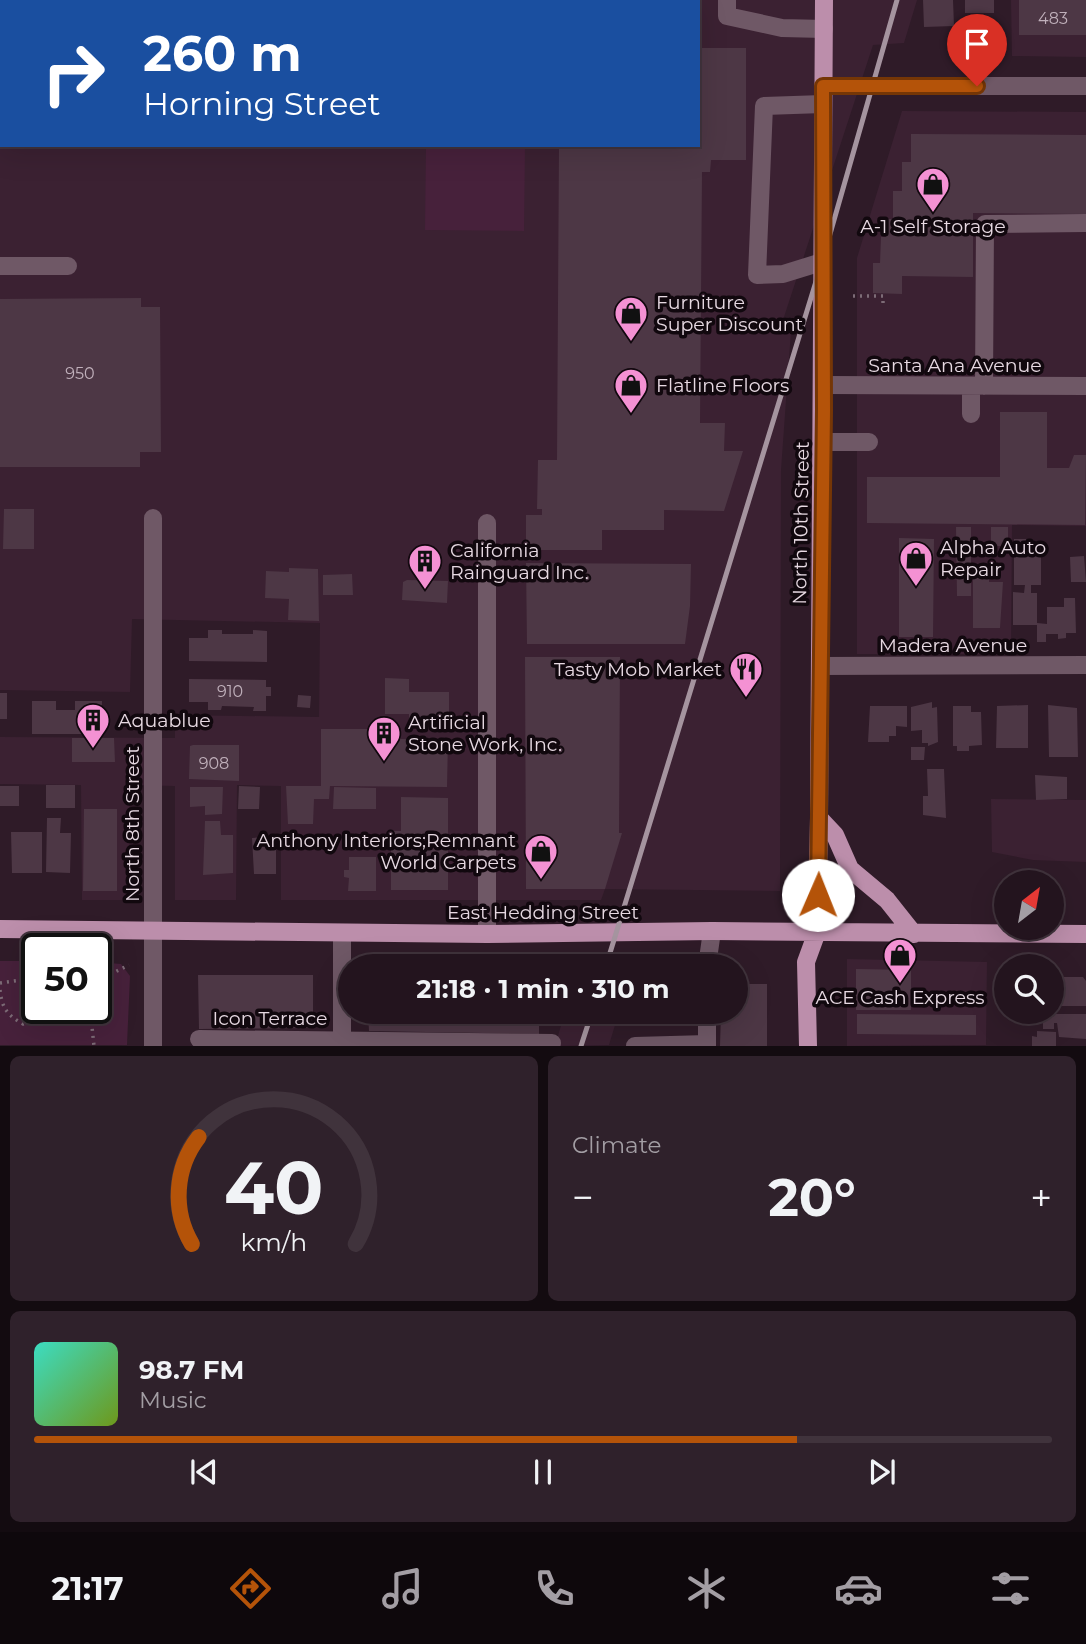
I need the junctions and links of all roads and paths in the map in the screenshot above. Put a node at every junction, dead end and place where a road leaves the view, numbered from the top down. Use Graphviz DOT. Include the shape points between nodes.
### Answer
graph roads {
  1 [pos="727,0"];
  2 [pos="824,0"];
  3 [pos="824,29"];
  4 [pos="823,86"];
  5 [pos="1086,86"];
  6 [pos="823,104"];
  7 [pos="1086,223"];
  8 [pos="822,262"];
  9 [pos="0,265"];
  10 [pos="68,266"];
  11 [pos="853,296"];
  12 [pos="883,307"];
  13 [pos="824,385"];
  14 [pos="977,386"];
  15 [pos="1086,386"];
  16 [pos="971,414"];
  17 [pos="823,442"];
  18 [pos="869,442"];
  19 [pos="153,518"];
  20 [pos="487,523"];
  21 [pos="1086,665"];
  22 [pos="820,666"];
  23 [pos="819,818"];
  24 [pos="0,929"];
  25 [pos="712,931"];
  26 [pos="152,932"];
  27 [pos="817,932"];
  28 [pos="342,933"];
  29 [pos="487,934"];
  30 [pos="914,934"];
  31 [pos="1086,934"];
  32 [pos="709,954"];
  33 [pos="129,965"];
  34 [pos="112,973"];
  35 [pos="21,980"];
  36 [pos="0,983"];
  37 [pos="0,990"];
  38 [pos="21,1023"];
  39 [pos="92,1024"];
  40 [pos="707,1024"];
  41 [pos="199,1039"];
  42 [pos="255,1042"];
  43 [pos="342,1042"];
  44 [pos="552,1043"];
  45 [pos="94,1045"];
  46 [pos="153,1045"];
  47 [pos="635,1045"];
  48 [pos="707,1045"];
  49 [pos="808,1045"];
  1 -- 3 [label="street" via="727,16 782,29"];
  2 -- 3 [label="main road, North 10th Street"];
  3 -- 4 [label="main road, North 10th Street"];
  4 -- 5 [label="street"];
  4 -- 6 [label="main road, North 10th Street"];
  6 -- 8 [label="main road, North 10th Street"];
  6 -- 8 [label="street" via="764,106 757,275 783,274"];
  7 -- 14 [label="street" via="985,224"];
  8 -- 13 [label="main road, North 10th Street"];
  9 -- 10 [label="street"];
  11 -- 12 [label="path" via="883,296"];
  13 -- 14 [label="street, Santa Ana Avenue"];
  13 -- 17 [label="main road, North 10th Street"];
  14 -- 15 [label="street, Santa Ana Avenue"];
  14 -- 16 [label="street"];
  17 -- 18 [label="street"];
  17 -- 22 [label="main road, North 10th Street"];
  19 -- 26 [label="street, North 8th Street"];
  20 -- 29 [label="street"];
  21 -- 22 [label="street, Madera Avenue"];
  22 -- 23 [label="main road, North 10th Street"];
  23 -- 27 [label="main road, North 10th Street"];
  23 -- 30 [label="main road" via="835,835 850,869 887,900"];
  24 -- 26 [label="main road, East Hedding Street"];
  25 -- 27 [label="main road, East Hedding Street"];
  25 -- 29 [label="main road, East Hedding Street"];
  25 -- 32 [label="street"];
  26 -- 28 [label="main road, East Hedding Street"];
  26 -- 46 [label="street, North 8th Street"];
  27 -- 30 [label="main road, East Hedding Street"];
  27 -- 49 [label="main road, North 10th Street" via="806,962"];
  28 -- 29 [label="main road, East Hedding Street"];
  28 -- 43 [label="street"];
  30 -- 31 [label="main road, East Hedding Street"];
  33 -- 34 [label="path"];
  35 -- 36 [label="path"];
  37 -- 38 [label="path" via="9,1016"];
  39 -- 45 [label="path"];
  40 -- 48 [label="street"];
  41 -- 42 [label="street, Icon Terrace"];
  42 -- 43 [label="street, Icon Terrace"];
  43 -- 44 [label="street, Icon Terrace"];
  47 -- 48 [label="street"];
}
